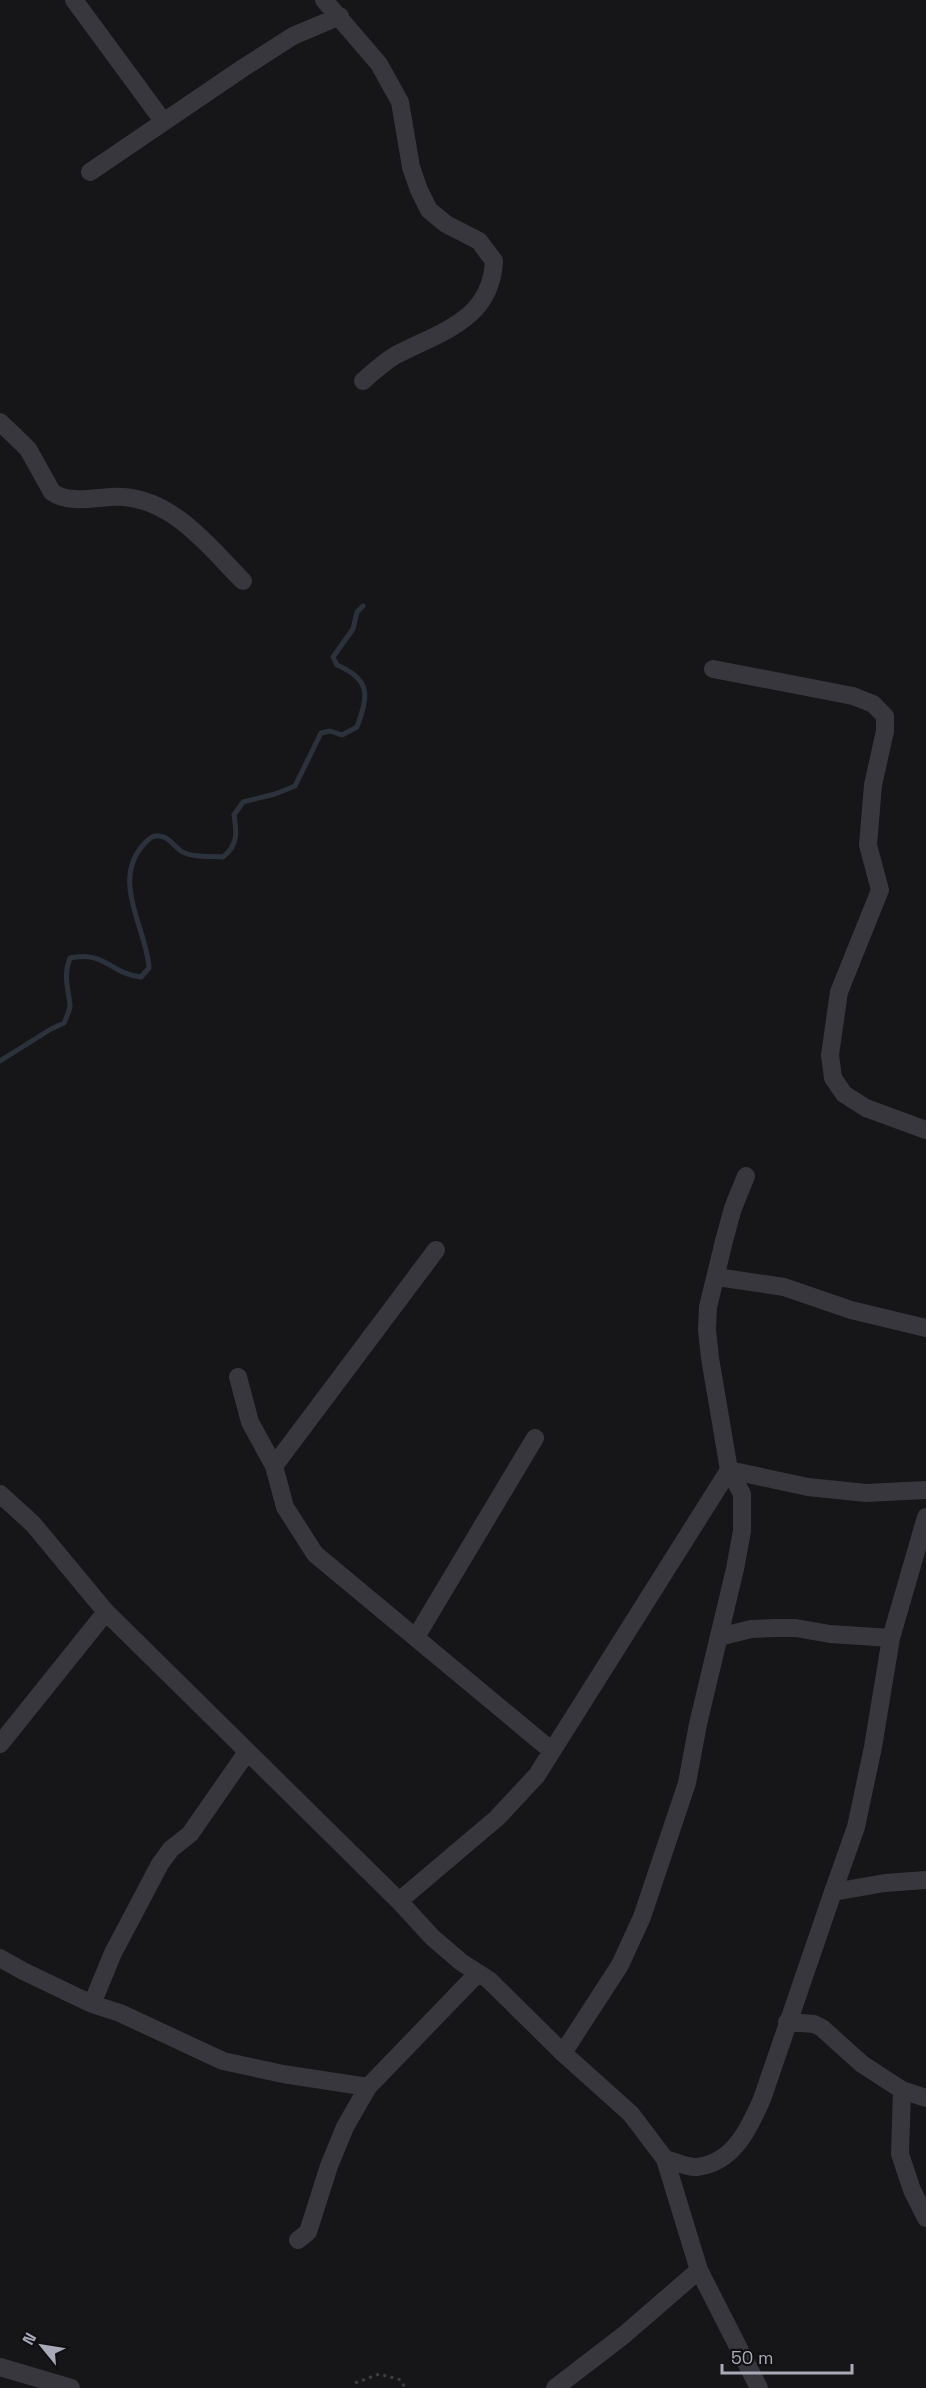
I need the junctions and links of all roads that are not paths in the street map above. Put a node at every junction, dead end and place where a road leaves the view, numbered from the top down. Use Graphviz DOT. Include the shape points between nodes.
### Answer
graph roads {
  1 [pos="74,0"];
  2 [pos="324,0"];
  3 [pos="340,16"];
  4 [pos="163,121"];
  5 [pos="90,172"];
  6 [pos="363,381"];
  7 [pos="0,422"];
  8 [pos="243,581"];
  9 [pos="712,669"];
  10 [pos="926,1130"];
  11 [pos="746,1176"];
  12 [pos="436,1250"];
  13 [pos="717,1277"];
  14 [pos="926,1328"];
  15 [pos="238,1377"];
  16 [pos="535,1438"];
  17 [pos="274,1466"];
  18 [pos="729,1470"];
  19 [pos="926,1490"];
  20 [pos="0,1494"];
  21 [pos="926,1518"];
  22 [pos="106,1612"];
  23 [pos="416,1637"];
  24 [pos="719,1637"];
  25 [pos="891,1638"];
  26 [pos="0,1744"];
  27 [pos="552,1751"];
  28 [pos="247,1752"];
  29 [pos="926,1880"];
  30 [pos="833,1892"];
  31 [pos="399,1901"];
  32 [pos="0,1958"];
  33 [pos="478,1973"];
  34 [pos="92,2004"];
  35 [pos="787,2022"];
  36 [pos="563,2053"];
  37 [pos="368,2086"];
  38 [pos="902,2090"];
  39 [pos="926,2098"];
  40 [pos="665,2159"];
  41 [pos="926,2218"];
  42 [pos="298,2240"];
  43 [pos="699,2270"];
  44 [pos="0,2367"];
  45 [pos="71,2388"];
  46 [pos="555,2388"];
  47 [pos="759,2388"];
  1 -- 4 [label="street"];
  2 -- 3 [label="street"];
  3 -- 4 [label="street" via="292,36"];
  3 -- 6 [label="street" via="379,64 400,102 411,167 429,210 479,241 494,261 493,279 475,310 450,328 395,356"];
  4 -- 5 [label="street"];
  7 -- 8 [label="street" via="28,449 58,496 126,497 170,513"];
  9 -- 10 [label="street" via="854,696 873,704 885,716 868,845 880,890 839,992 830,1056 833,1078 844,1094 866,1108"];
  11 -- 13 [label="street" via="733,1208"];
  12 -- 17 [label="street"];
  13 -- 14 [label="street" via="784,1287 851,1310"];
  13 -- 18 [label="street" via="708,1307 707,1330"];
  15 -- 17 [label="street" via="250,1422"];
  16 -- 23 [label="street"];
  17 -- 23 [label="street" via="285,1507 315,1554"];
  18 -- 19 [label="street" via="808,1487 866,1493"];
  18 -- 24 [label="street" via="742,1494 742,1531"];
  18 -- 27 [label="street"];
  20 -- 22 [label="street" via="33,1524"];
  21 -- 25 [label="street"];
  22 -- 26 [label="street"];
  22 -- 28 [label="street"];
  23 -- 27 [label="street"];
  24 -- 25 [label="street" via="751,1629 796,1628 830,1635"];
  24 -- 36 [label="street" via="687,1783 642,1917 620,1965"];
  25 -- 30 [label="street" via="856,1827"];
  27 -- 31 [label="street" via="537,1775 497,1818"];
  28 -- 31 [label="street"];
  28 -- 34 [label="street" via="190,1834 160,1864 113,1953"];
  29 -- 30 [label="street"];
  30 -- 35 [label="street"];
  31 -- 33 [label="street" via="432,1937"];
  32 -- 34 [label="street"];
  33 -- 36 [label="street"];
  33 -- 37 [label="street"];
  34 -- 37 [label="street" via="223,2061"];
  35 -- 38 [label="street" via="822,2028 862,2064"];
  35 -- 40 [label="street" via="762,2099 738,2145 695,2168"];
  36 -- 40 [label="street" via="631,2114"];
  37 -- 42 [label="street" via="345,2127 308,2232"];
  38 -- 39 [label="street"];
  38 -- 41 [label="street" via="900,2154"];
  40 -- 43 [label="street"];
  43 -- 46 [label="street"];
  43 -- 47 [label="street"];
  44 -- 45 [label="street"];
}
